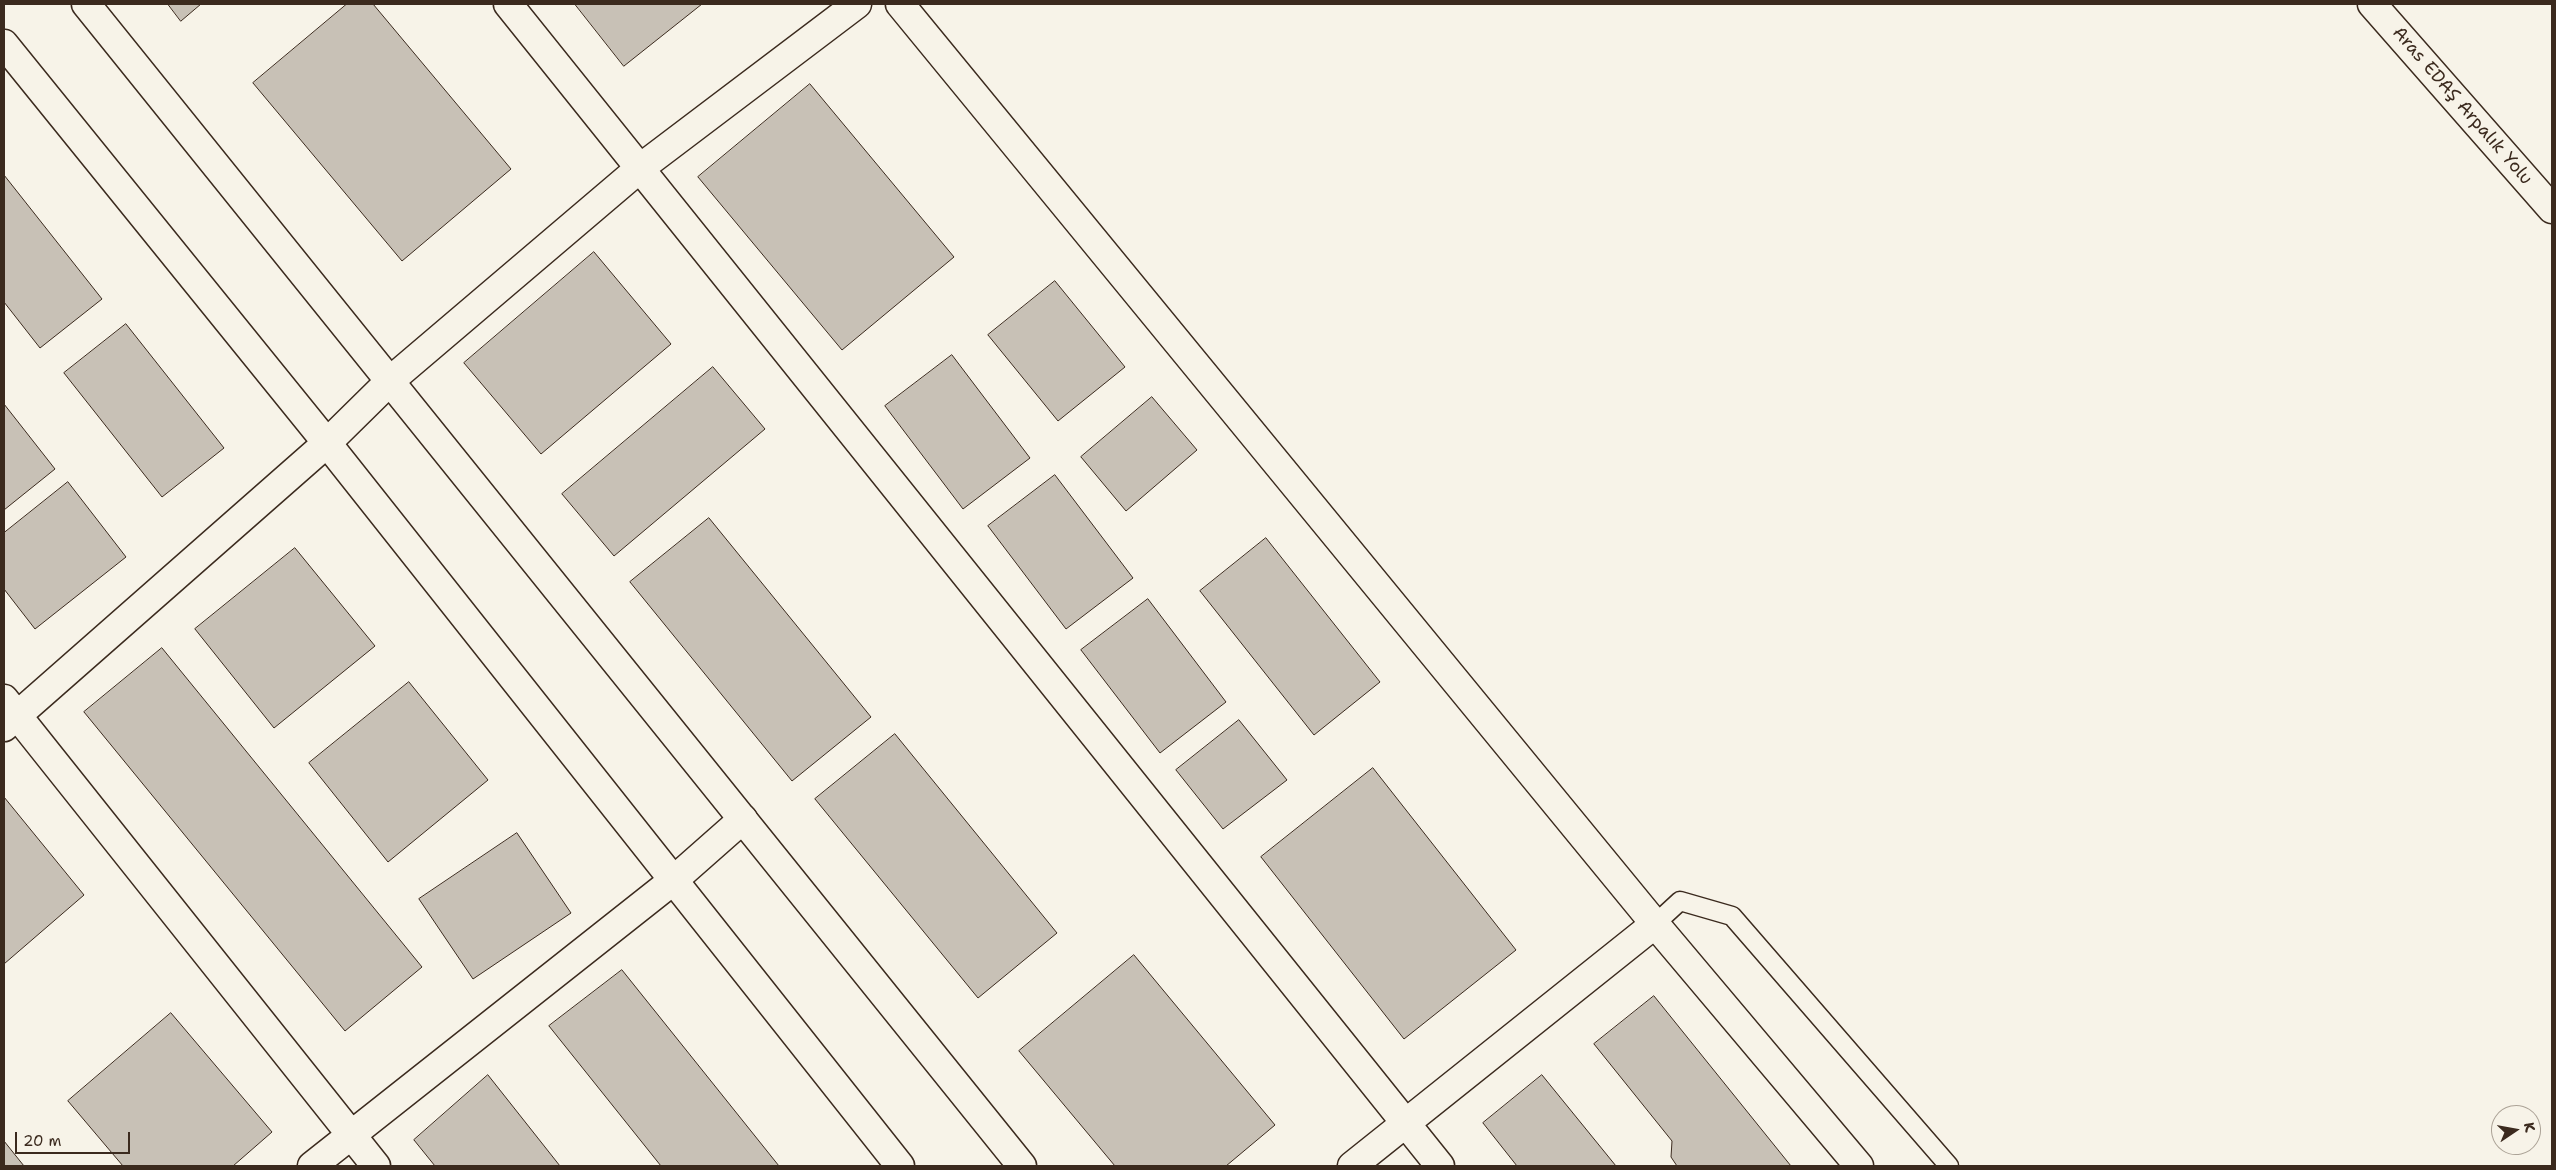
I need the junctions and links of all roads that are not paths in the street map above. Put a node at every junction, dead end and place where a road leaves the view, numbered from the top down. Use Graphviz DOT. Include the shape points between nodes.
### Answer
graph roads {
  1 [pos="86,4"];
  2 [pos="508,4"];
  3 [pos="857,4"];
  4 [pos="900,4"];
  5 [pos="2372,4"];
  6 [pos="4,44"];
  7 [pos="639,169"];
  8 [pos="2552,209"];
  9 [pos="391,380"];
  10 [pos="327,443"];
  11 [pos="8,714"];
  12 [pos="743,819"];
  13 [pos="675,879"];
  14 [pos="1655,924"];
  15 [pos="1406,1124"];
  16 [pos="351,1135"];
  17 [pos="312,1166"];
  18 [pos="376,1166"];
  19 [pos="900,1166"];
  20 [pos="1022,1166"];
  21 [pos="1352,1166"];
  22 [pos="1440,1166"];
  23 [pos="1859,1166"];
  24 [pos="1949,1166"];
  1 -- 9 [label="street"];
  2 -- 7 [label="street"];
  3 -- 7 [label="street"];
  4 -- 14 [label="street"];
  5 -- 8 [label="street, Aras EDAŞ Arpalık Yolu"];
  6 -- 10 [label="street"];
  7 -- 9 [label="street"];
  7 -- 15 [label="street"];
  9 -- 10 [label="street"];
  9 -- 12 [label="street"];
  10 -- 11 [label="street"];
  10 -- 13 [label="street"];
  11 -- 16 [label="street"];
  12 -- 13 [label="street"];
  12 -- 20 [label="street"];
  13 -- 16 [label="street"];
  13 -- 19 [label="street"];
  14 -- 15 [label="street"];
  14 -- 23 [label="street"];
  14 -- 24 [label="lane" via="1680,902 1732,916"];
  15 -- 21 [label="street"];
  15 -- 22 [label="street"];
  16 -- 17 [label="street"];
  16 -- 18 [label="street"];
}
